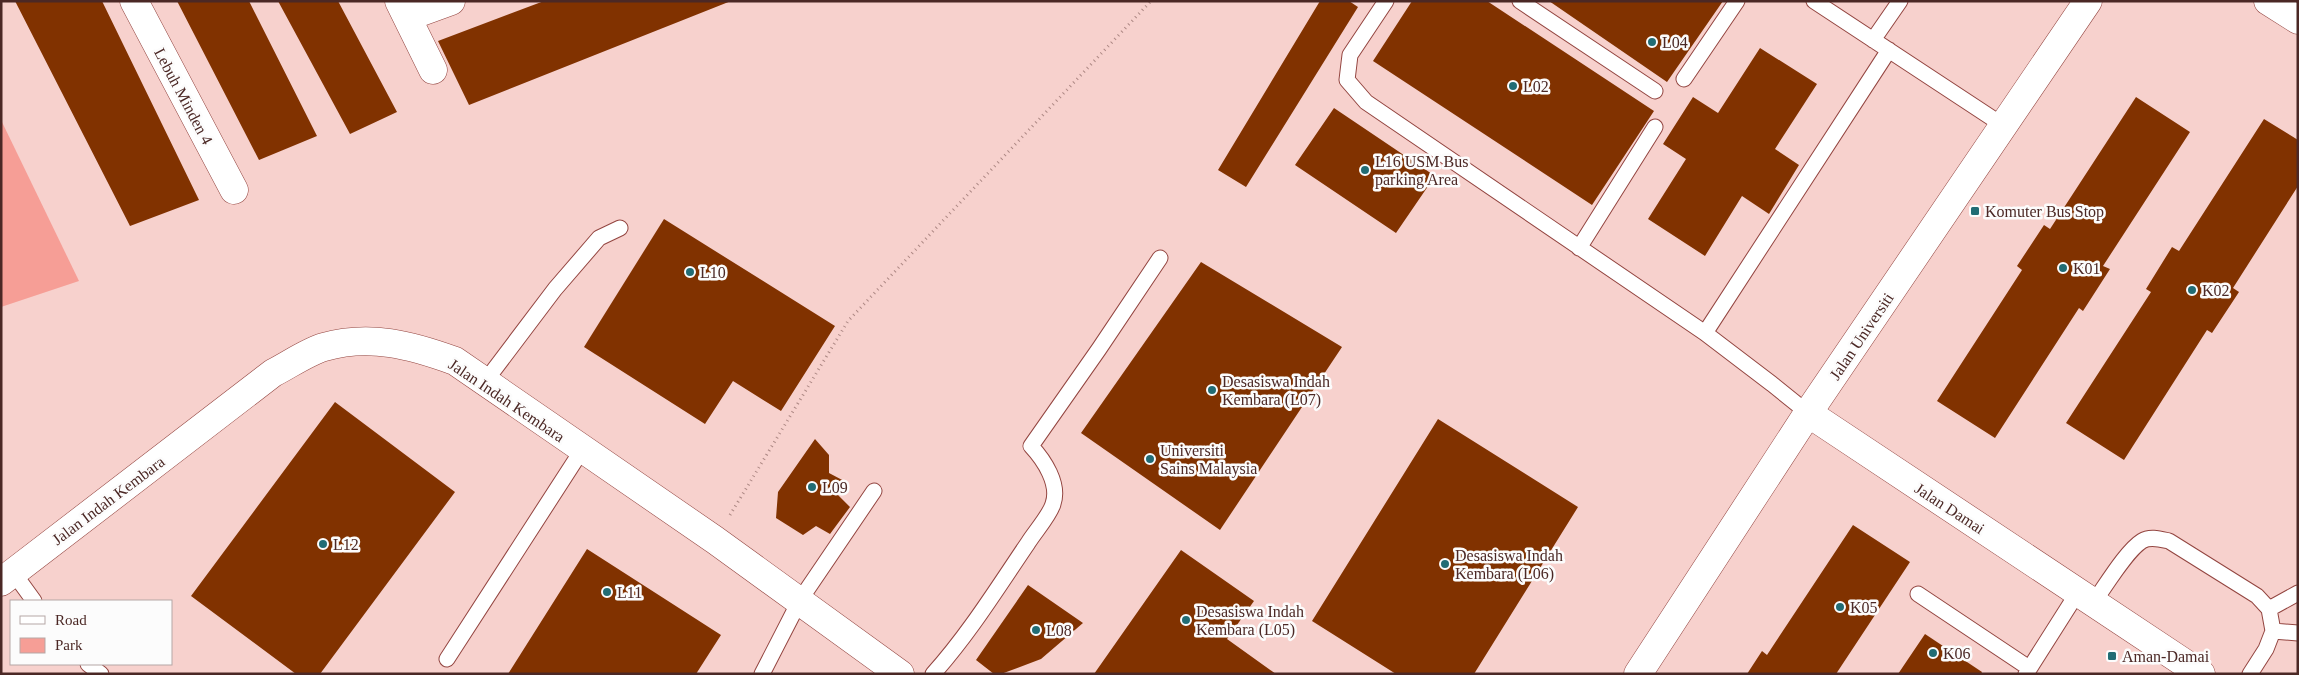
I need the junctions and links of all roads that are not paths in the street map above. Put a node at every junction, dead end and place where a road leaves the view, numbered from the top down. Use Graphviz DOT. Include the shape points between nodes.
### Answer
graph roads {
  1 [pos="134,1"];
  2 [pos="451,1"];
  3 [pos="1386,1"];
  4 [pos="1520,1"];
  5 [pos="1737,1"];
  6 [pos="1814,1"];
  7 [pos="1900,1"];
  8 [pos="2088,1"];
  9 [pos="2268,1"];
  10 [pos="403,9"];
  11 [pos="2298,20"];
  12 [pos="1873,40"];
  13 [pos="1889,50"];
  14 [pos="433,70"];
  15 [pos="1684,79"];
  16 [pos="1655,91"];
  17 [pos="2004,126"];
  18 [pos="1655,127"];
  19 [pos="234,190"];
  20 [pos="620,228"];
  21 [pos="1579,248"];
  22 [pos="1160,258"];
  23 [pos="1705,333"];
  24 [pos="484,383"];
  25 [pos="1808,414"];
  26 [pos="582,450"];
  27 [pos="874,491"];
  28 [pos="7,577"];
  29 [pos="2298,593"];
  30 [pos="1918,594"];
  31 [pos="2086,597"];
  32 [pos="33,600"];
  33 [pos="800,600"];
  34 [pos="2269,609"];
  35 [pos="2273,631"];
  36 [pos="2298,633"];
  37 [pos="447,659"];
  38 [pos="89,665"];
  39 [pos="2027,671"];
  40 [pos="101,674"];
  41 [pos="762,674"];
  42 [pos="900,674"];
  43 [pos="933,674"];
  44 [pos="1638,674"];
  45 [pos="2201,674"];
  46 [pos="2250,674"];
  1 -- 19 [label="street, Lebuh Minden 4"];
  2 -- 10 [label="street"];
  3 -- 21 [label="lane, Jalan Damai" via="1350,55 1347,80 1366,102"];
  4 -- 16 [label="lane"];
  5 -- 15 [label="lane"];
  6 -- 12 [label="lane"];
  7 -- 12 [label="lane"];
  8 -- 17 [label="street, Jalan Universiti"];
  9 -- 11 [label="street"];
  10 -- 14 [label="street"];
  12 -- 13 [label="lane"];
  13 -- 17 [label="lane"];
  13 -- 23 [label="lane"];
  17 -- 25 [label="street, Jalan Universiti"];
  18 -- 21 [label="lane"];
  20 -- 24 [label="lane" via="599,238 555,289"];
  21 -- 23 [label="lane, Jalan Damai"];
  22 -- 43 [label="lane" via="1031,446 1049,472 1054,488 1053,505 999,586"];
  23 -- 25 [label="lane, Jalan Damai"];
  24 -- 26 [label="street, Jalan Indah Kembara"];
  24 -- 28 [label="street, Jalan Indah Kembara" via="455,361 417,347 366,340 323,347 273,374"];
  25 -- 31 [label="street, Jalan Damai"];
  25 -- 44 [label="street, Jalan Universiti"];
  26 -- 33 [label="street, Jalan Indah Kembara"];
  26 -- 37 [label="lane"];
  27 -- 33 [label="lane"];
  28 -- 32 [label="lane"];
  29 -- 34 [label="lane"];
  30 -- 39 [label="lane"];
  31 -- 34 [label="lane" via="2143,540 2156,537 2169,541 2257,596"];
  31 -- 39 [label="lane"];
  31 -- 45 [label="street, Jalan Damai"];
  33 -- 41 [label="lane"];
  33 -- 42 [label="street, Jalan Indah Kembara"];
  34 -- 35 [label="lane"];
  35 -- 36 [label="lane"];
  35 -- 46 [label="lane"];
  38 -- 40 [label="lane"];
}
